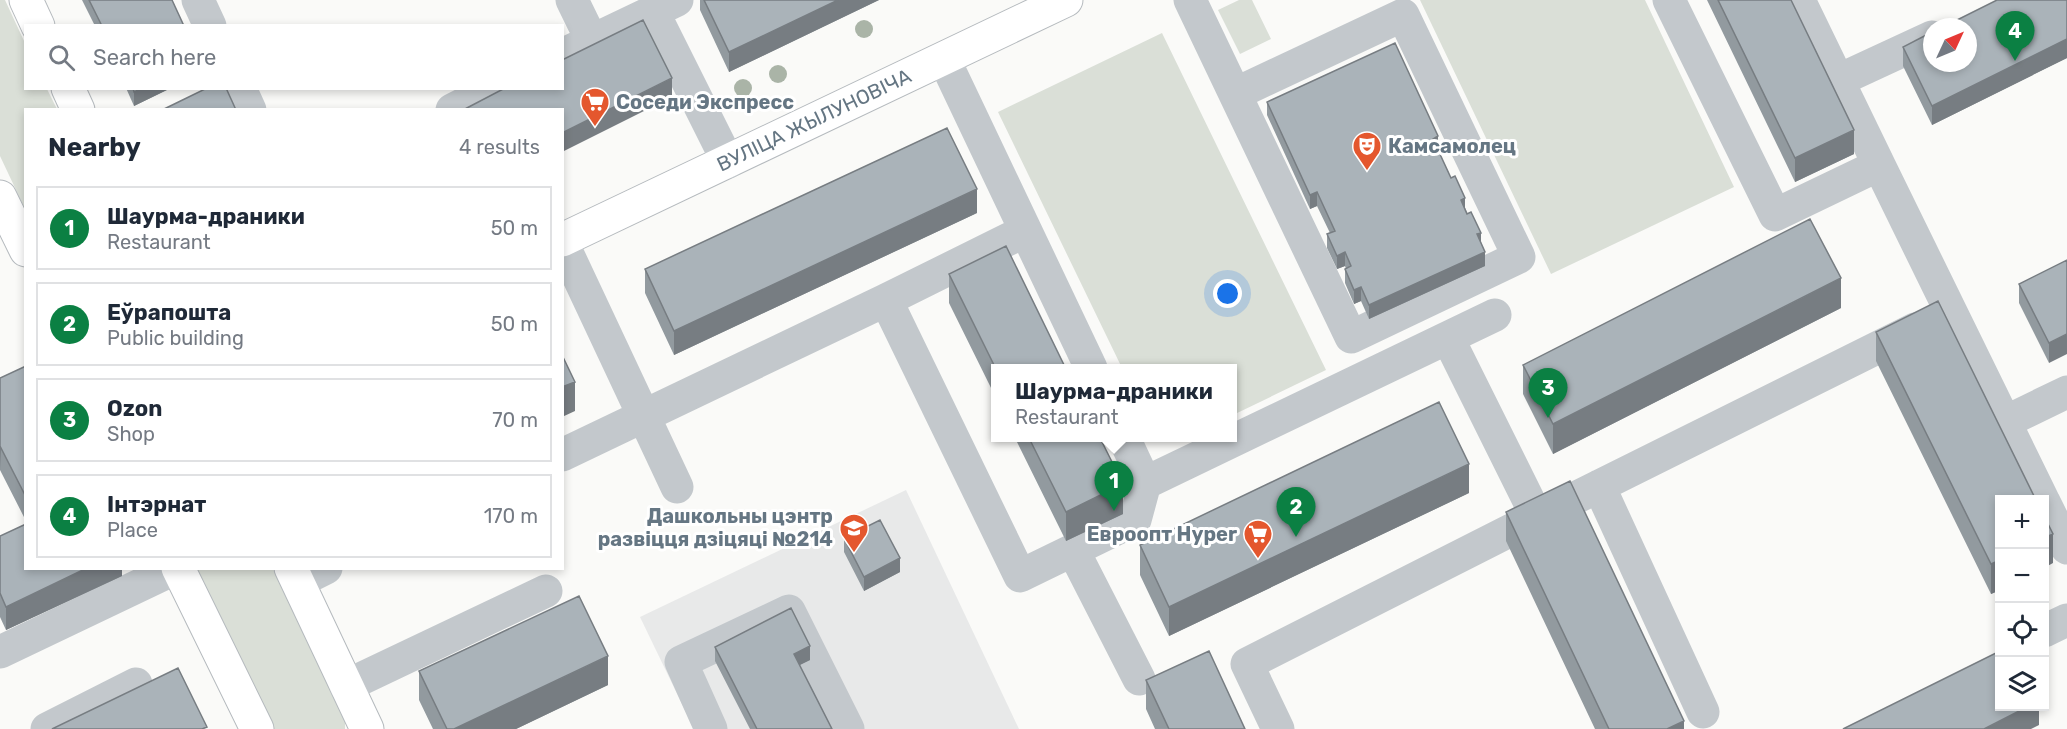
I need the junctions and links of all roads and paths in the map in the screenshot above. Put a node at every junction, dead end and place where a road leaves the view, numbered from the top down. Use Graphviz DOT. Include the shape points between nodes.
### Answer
graph roads {
  1 [pos="26,0"];
  2 [pos="198,0"];
  3 [pos="572,0"];
  4 [pos="1066,0"];
  5 [pos="1190,0"];
  6 [pos="1669,0"];
  7 [pos="1798,0"];
  8 [pos="665,6"];
  9 [pos="37,24"];
  10 [pos="209,24"];
  11 [pos="592,40"];
  12 [pos="1923,41"];
  13 [pos="564,54"];
  14 [pos="944,59"];
  15 [pos="1837,81"];
  16 [pos="69,90"];
  17 [pos="241,90"];
  18 [pos="491,90"];
  19 [pos="1235,94"];
  20 [pos="77,108"];
  21 [pos="249,108"];
  22 [pos="456,108"];
  23 [pos="728,162"];
  24 [pos="1879,165"];
  25 [pos="0,196"];
  26 [pos="1025,231"];
  27 [pos="564,240"];
  28 [pos="564,245"];
  29 [pos="24,246"];
  30 [pos="886,300"];
  31 [pos="1950,311"];
  32 [pos="1496,315"];
  33 [pos="1448,338"];
  34 [pos="1089,364"];
  35 [pos="2067,392"];
  36 [pos="644,416"];
  37 [pos="2006,422"];
  38 [pos="1237,439"];
  39 [pos="1126,442"];
  40 [pos="1231,442"];
  41 [pos="564,454"];
  42 [pos="1145,483"];
  43 [pos="1599,486"];
  44 [pos="677,487"];
  45 [pos="2041,495"];
  46 [pos="2049,511"];
  47 [pos="1537,517"];
  48 [pos="2067,548"];
  49 [pos="1073,550"];
  50 [pos="173,570"];
  51 [pos="178,570"];
  52 [pos="305,573"];
  53 [pos="546,591"];
  54 [pos="2067,620"];
  55 [pos="2049,629"];
  56 [pos="0,652"];
  57 [pos="1139,680"];
  58 [pos="136,684"];
  59 [pos="346,686"];
  60 [pos="1703,712"];
  61 [pos="47,729"];
  62 [pos="257,729"];
  63 [pos="367,729"];
  64 [pos="711,729"];
  65 [pos="848,729"];
  66 [pos="1278,729"];
  1 -- 9 [label="main road"];
  2 -- 10 [label="lane"];
  3 -- 11 [label="lane"];
  4 -- 14 [label="main road, ВУЛІЦА ЖЫЛУНОВІЧА"];
  5 -- 19 [label="lane"];
  6 -- 24 [label="lane" via="1775,215"];
  7 -- 15 [label="lane"];
  8 -- 11 [label="lane"];
  8 -- 23 [label="lane"];
  11 -- 13 [label="lane"];
  12 -- 15 [label="lane"];
  14 -- 23 [label="main road, ВУЛІЦА ЖЫЛУНОВІЧА"];
  14 -- 26 [label="lane"];
  15 -- 24 [label="lane"];
  16 -- 20 [label="main road"];
  17 -- 21 [label="lane"];
  18 -- 22 [label="lane"];
  19 -- 19 [label="lane" via="1351,337 1519,257 1403,15"];
  23 -- 27 [label="main road, ВУЛІЦА ЖЫЛУНОВІЧА"];
  24 -- 31 [label="lane"];
  25 -- 29 [label="main road"];
  26 -- 30 [label="lane"];
  26 -- 34 [label="lane"];
  28 -- 36 [label="lane"];
  30 -- 36 [label="lane"];
  30 -- 49 [label="lane" via="1020,576"];
  31 -- 37 [label="lane"];
  31 -- 43 [label="lane"];
  32 -- 33 [label="lane"];
  33 -- 38 [label="lane"];
  33 -- 47 [label="lane"];
  35 -- 37 [label="lane"];
  36 -- 41 [label="lane"];
  36 -- 44 [label="lane"];
  37 -- 45 [label="lane"];
  39 -- 42 [label="lane"];
  40 -- 42 [label="lane"];
  42 -- 49 [label="lane" via="1135,520"];
  43 -- 47 [label="lane"];
  43 -- 60 [label="lane"];
  46 -- 48 [label="lane"];
  47 -- 66 [label="lane" via="1247,664"];
  49 -- 57 [label="lane"];
  50 -- 56 [label="lane"];
  51 -- 62 [label="main road"];
  52 -- 59 [label="main road"];
  53 -- 59 [label="lane"];
  54 -- 55 [label="lane"];
  58 -- 61 [label="lane"];
  59 -- 63 [label="main road"];
  64 -- 65 [label="lane" via="681,662 789,611"];
}
